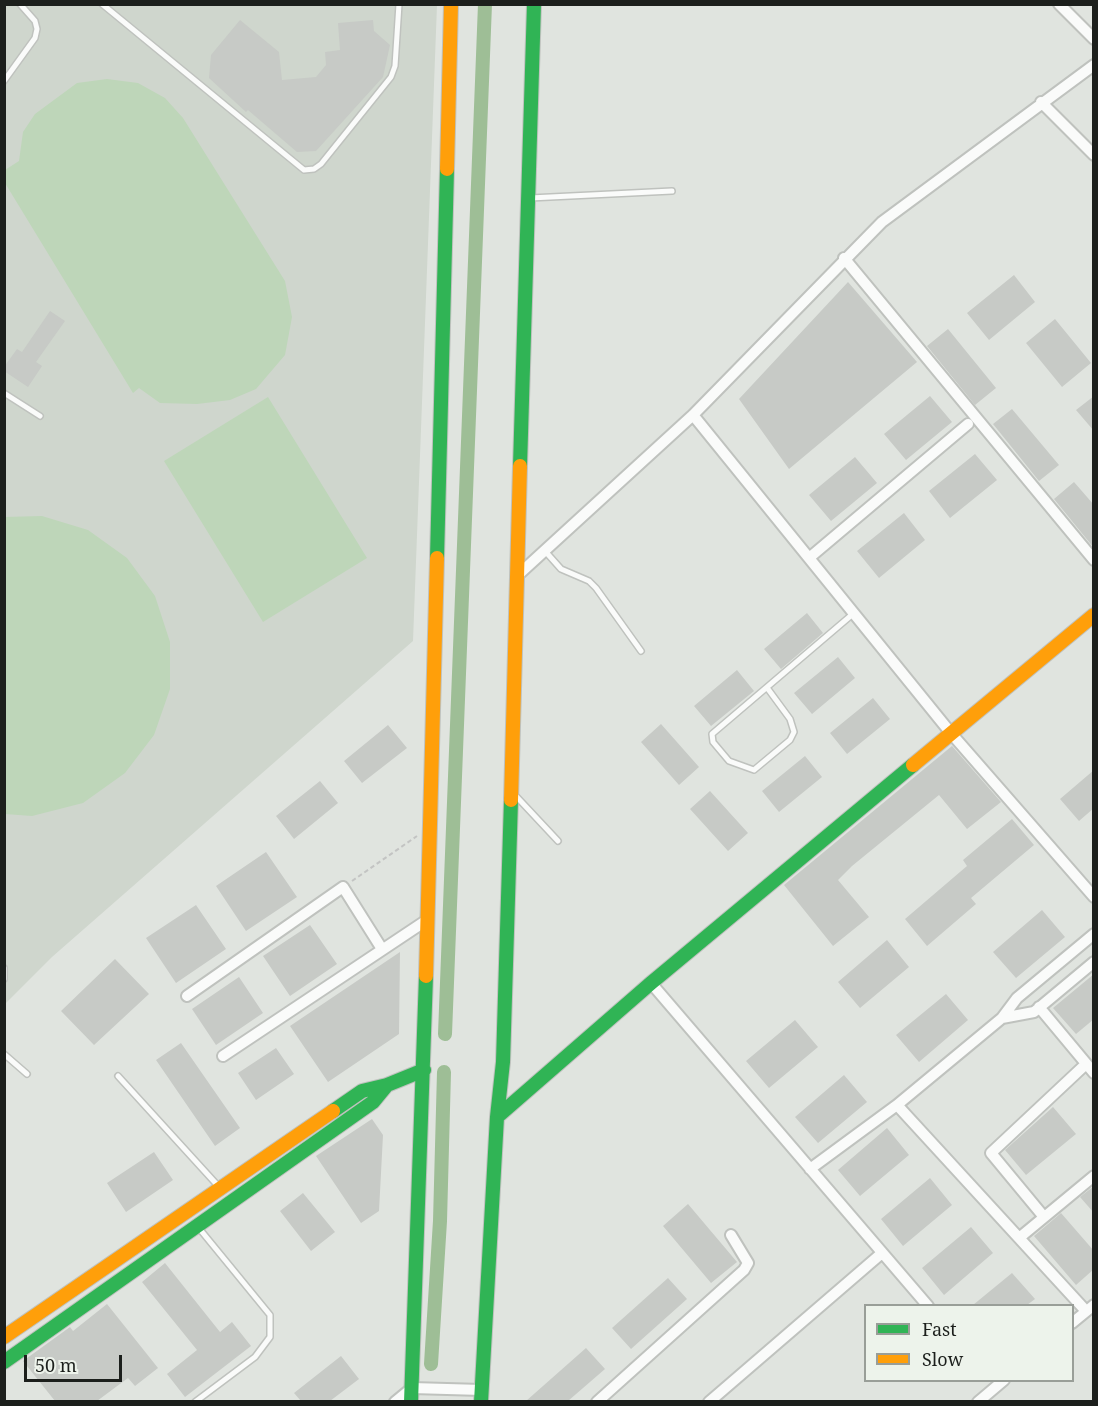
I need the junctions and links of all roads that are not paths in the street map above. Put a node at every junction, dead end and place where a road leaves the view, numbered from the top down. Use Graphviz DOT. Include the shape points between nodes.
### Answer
graph roads {
  1 [pos="20,4"];
  2 [pos="102,4"];
  3 [pos="399,4"];
  4 [pos="451,4"];
  5 [pos="534,4"];
  6 [pos="1059,4"];
  7 [pos="1094,39"];
  8 [pos="1094,65"];
  9 [pos="4,81"];
  10 [pos="1041,102"];
  11 [pos="1094,155"];
  12 [pos="672,191"];
  13 [pos="528,198"];
  14 [pos="844,258"];
  15 [pos="4,393"];
  16 [pos="693,415"];
  17 [pos="40,416"];
  18 [pos="968,424"];
  19 [pos="545,552"];
  20 [pos="809,558"];
  21 [pos="1094,561"];
  22 [pos="518,575"];
  23 [pos="854,613"];
  24 [pos="1094,615"];
  25 [pos="641,651"];
  26 [pos="768,689"];
  27 [pos="950,732"];
  28 [pos="511,792"];
  29 [pos="558,841"];
  30 [pos="1094,897"];
  31 [pos="427,920"];
  32 [pos="1094,934"];
  33 [pos="382,949"];
  34 [pos="1094,962"];
  35 [pos="4,968"];
  36 [pos="4,979"];
  37 [pos="651,983"];
  38 [pos="187,996"];
  39 [pos="1039,1007"];
  40 [pos="1002,1018"];
  41 [pos="4,1054"];
  42 [pos="223,1056"];
  43 [pos="1090,1068"];
  44 [pos="424,1070"];
  45 [pos="27,1074"];
  46 [pos="118,1076"];
  47 [pos="387,1085"];
  48 [pos="897,1105"];
  49 [pos="497,1117"];
  50 [pos="810,1169"];
  51 [pos="1094,1176"];
  52 [pos="221,1188"];
  53 [pos="1044,1217"];
  54 [pos="198,1227"];
  55 [pos="731,1235"];
  56 [pos="1019,1238"];
  57 [pos="882,1253"];
  58 [pos="927,1304"];
  59 [pos="1090,1308"];
  60 [pos="1074,1321"];
  61 [pos="4,1338"];
  62 [pos="4,1362"];
  63 [pos="998,1382"];
  64 [pos="411,1395"];
  65 [pos="482,1396"];
  66 [pos="195,1401"];
  67 [pos="395,1401"];
  68 [pos="597,1401"];
  69 [pos="709,1401"];
  70 [pos="978,1401"];
  1 -- 9 [label="lane" via="37,29 35,38"];
  2 -- 3 [label="lane" via="304,170 321,164 391,77"];
  4 -- 31 [label="street"];
  5 -- 13 [label="street"];
  6 -- 7 [label="street"];
  8 -- 10 [label="street"];
  10 -- 11 [label="street"];
  10 -- 14 [label="street" via="882,222"];
  12 -- 13 [label="lane"];
  13 -- 22 [label="street"];
  14 -- 16 [label="street"];
  14 -- 21 [label="street"];
  15 -- 17 [label="lane"];
  16 -- 19 [label="street"];
  16 -- 20 [label="street"];
  18 -- 20 [label="street"];
  19 -- 22 [label="street"];
  19 -- 25 [label="lane" via="561,569 596,588"];
  20 -- 23 [label="street"];
  22 -- 28 [label="street"];
  23 -- 26 [label="lane"];
  23 -- 27 [label="street"];
  24 -- 27 [label="street"];
  26 -- 26 [label="lane" via="712,734 713,742 729,761 754,770 790,740 794,732 790,719"];
  27 -- 30 [label="street"];
  27 -- 37 [label="street"];
  28 -- 29 [label="lane"];
  28 -- 49 [label="street" via="503,1062"];
  31 -- 33 [label="street"];
  31 -- 44 [label="street"];
  32 -- 40 [label="street" via="1017,998"];
  33 -- 38 [label="street" via="342,887"];
  33 -- 42 [label="street"];
  34 -- 39 [label="street"];
  35 -- 36 [label="lane"];
  37 -- 49 [label="street"];
  37 -- 50 [label="street"];
  39 -- 40 [label="street" via="1034,1012"];
  39 -- 43 [label="street"];
  40 -- 48 [label="street"];
  41 -- 45 [label="lane"];
  43 -- 53 [label="street" via="991,1153"];
  44 -- 47 [label="street"];
  44 -- 64 [label="street"];
  46 -- 52 [label="lane"];
  47 -- 52 [label="street" via="362,1091"];
  47 -- 54 [label="street" via="373,1102"];
  48 -- 50 [label="street"];
  48 -- 56 [label="street"];
  49 -- 65 [label="street"];
  50 -- 57 [label="street"];
  51 -- 53 [label="street"];
  52 -- 61 [label="street"];
  53 -- 56 [label="street"];
  54 -- 62 [label="street"];
  54 -- 66 [label="lane" via="270,1315 270,1337 255,1357"];
  55 -- 68 [label="street" via="748,1263 744,1270"];
  56 -- 59 [label="street"];
  57 -- 58 [label="street"];
  57 -- 69 [label="street"];
  59 -- 60 [label="street"];
  63 -- 70 [label="street"];
  64 -- 65 [label="street"];
  64 -- 67 [label="street"];
}
